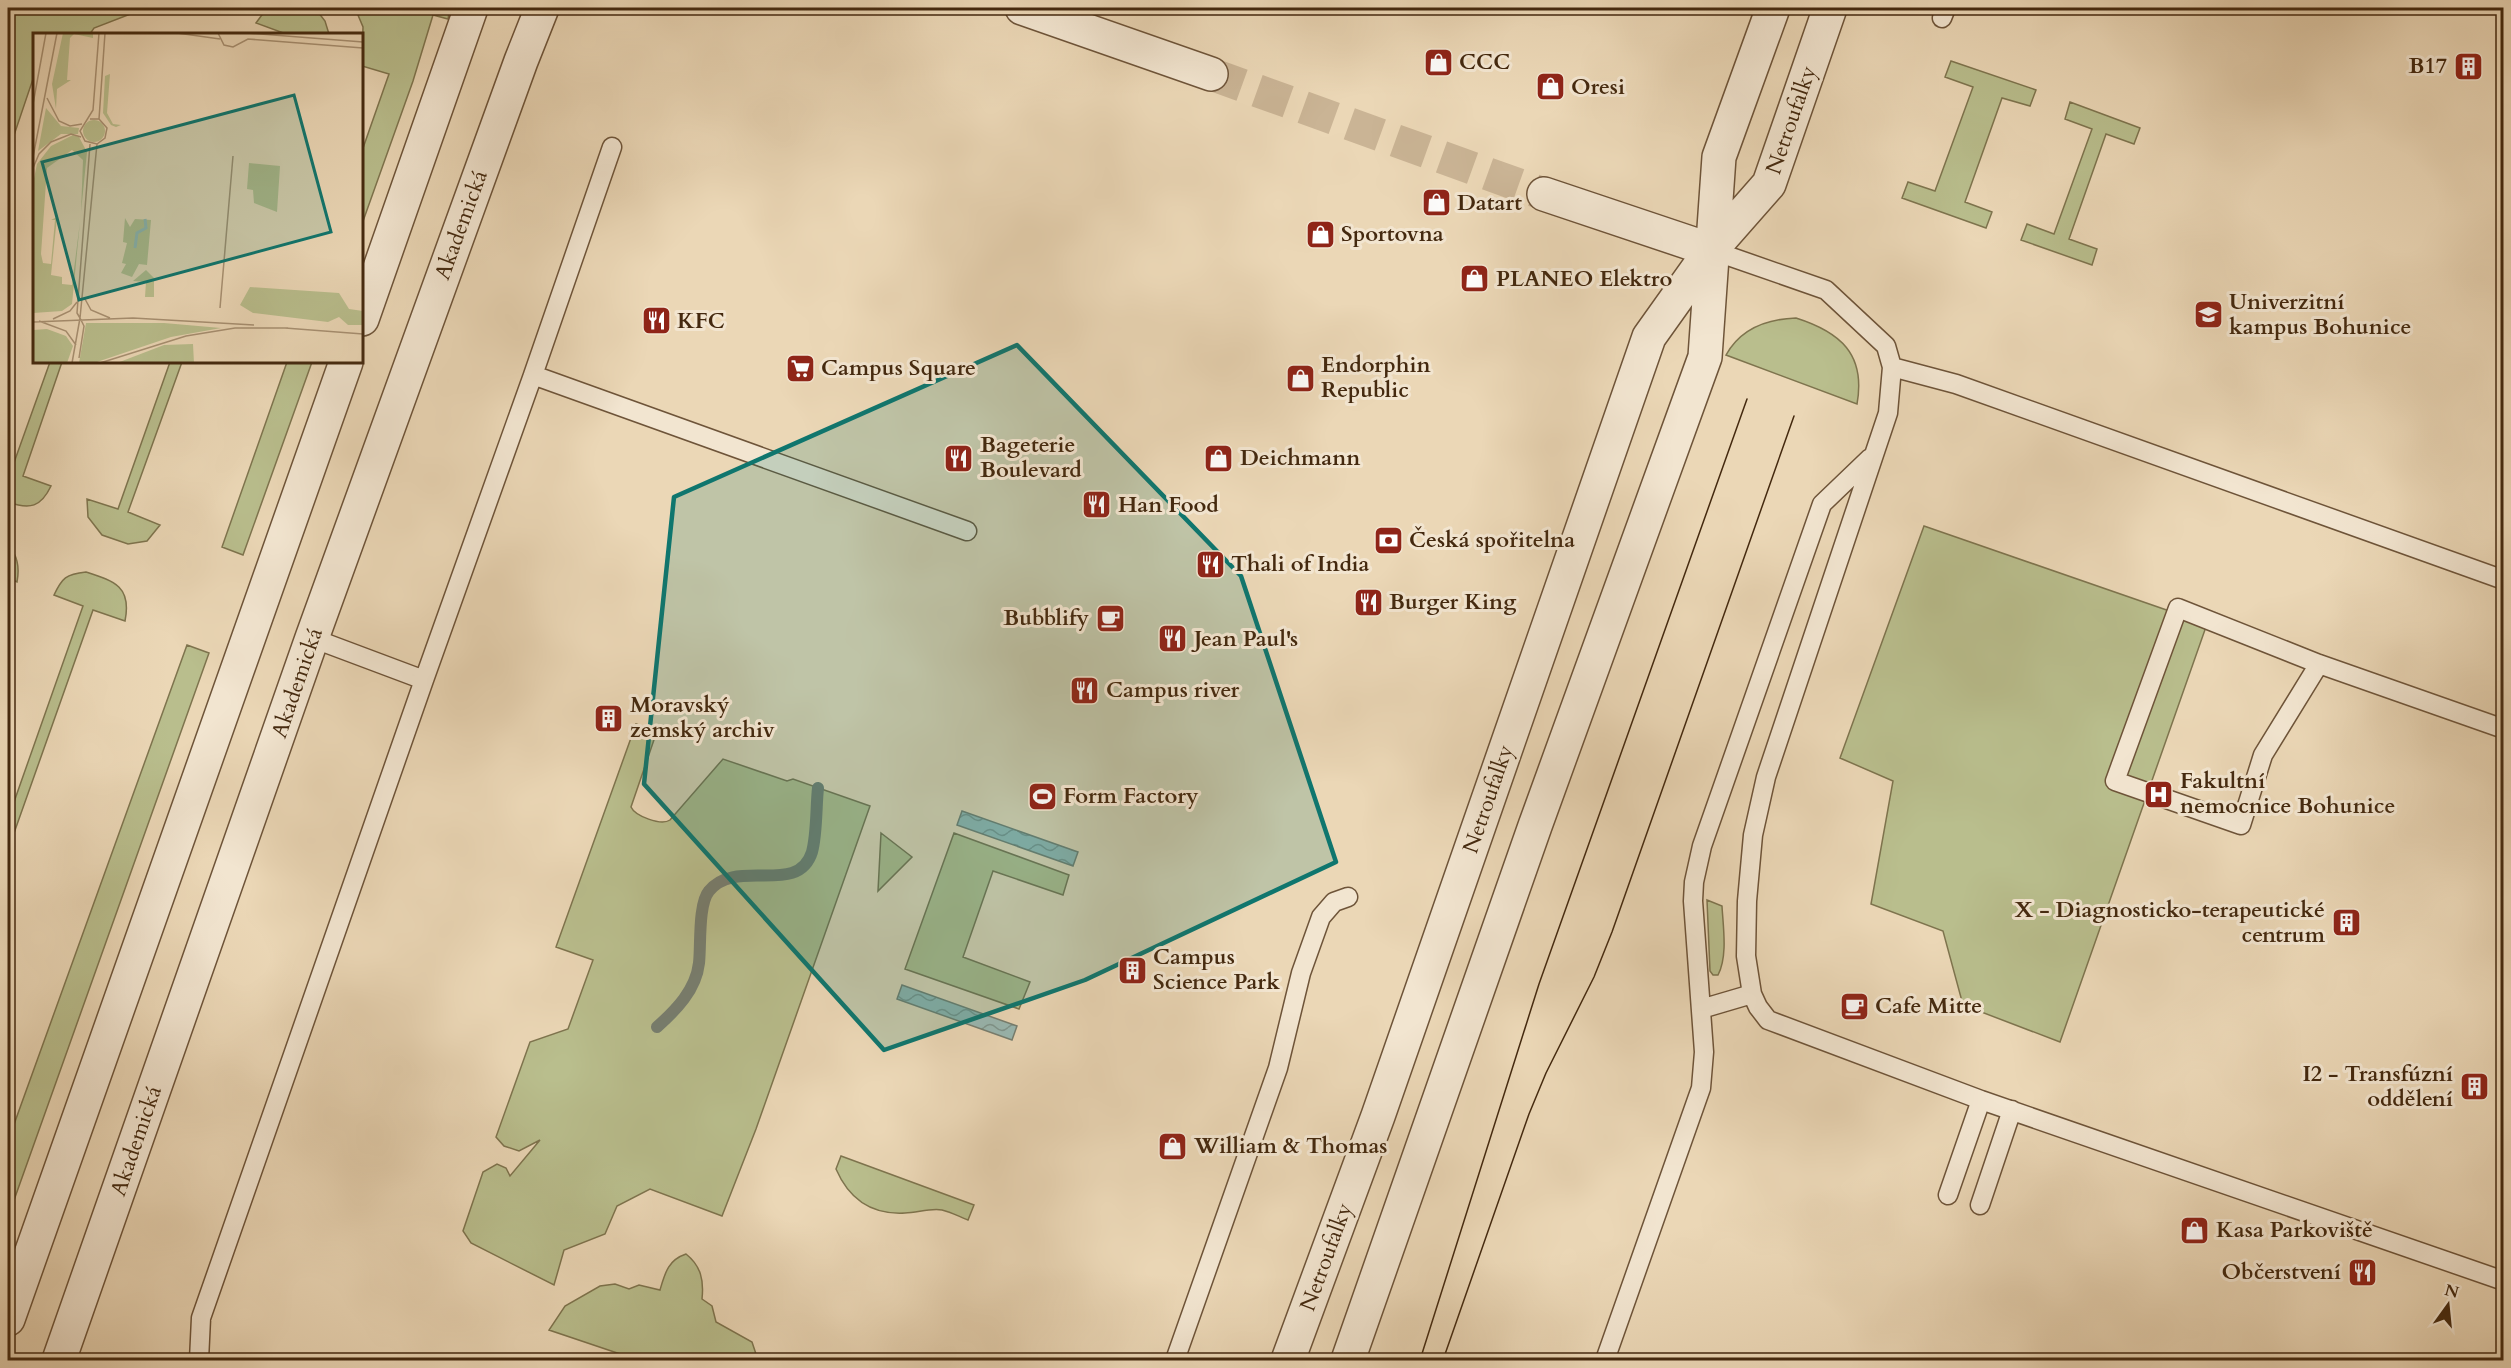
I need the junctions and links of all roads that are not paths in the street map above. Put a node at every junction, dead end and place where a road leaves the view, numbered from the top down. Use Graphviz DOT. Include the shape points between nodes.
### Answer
graph roads {
  1 [pos="471,8"];
  2 [pos="542,8"];
  3 [pos="1022,8"];
  4 [pos="1773,8"];
  5 [pos="1830,8"];
  6 [pos="1210,74"];
  7 [pos="612,147"];
  8 [pos="1544,194"];
  9 [pos="1711,250"];
  10 [pos="363,316"];
  11 [pos="346,363"];
  12 [pos="1892,367"];
  13 [pos="533,375"];
  14 [pos="1873,455"];
  15 [pos="967,531"];
  16 [pos="2504,580"];
  17 [pos="312,638"];
  18 [pos="2319,664"];
  19 [pos="424,680"];
  20 [pos="2504,729"];
  21 [pos="1348,897"];
  22 [pos="1752,994"];
  23 [pos="1701,1009"];
  24 [pos="1981,1100"];
  25 [pos="2012,1110"];
  26 [pos="1948,1195"];
  27 [pos="1980,1205"];
  28 [pos="2504,1281"];
  29 [pos="8,1319"];
  30 [pos="60,1360"];
  31 [pos="199,1360"];
  32 [pos="1175,1360"];
  33 [pos="1288,1360"];
  34 [pos="1348,1360"];
  35 [pos="1605,1360"];
  1 -- 10 [label="street"];
  2 -- 17 [label="street, Akademická"];
  3 -- 6 [label="street"];
  4 -- 9 [label="street" via="1719,157"];
  5 -- 9 [label="street, Netroufalky" via="1769,184"];
  7 -- 13 [label="lane"];
  8 -- 9 [label="street"];
  9 -- 12 [label="lane" via="1826,290 1886,346"];
  9 -- 33 [label="street, Netroufalky" via="1649,337 1378,1116"];
  9 -- 34 [label="street" via="1705,357"];
  11 -- 29 [label="street"];
  12 -- 14 [label="lane" via="1888,413"];
  12 -- 16 [label="lane" via="1956,384"];
  13 -- 15 [label="lane"];
  13 -- 19 [label="lane"];
  14 -- 22 [label="lane" via="1766,777 1753,835 1747,923"];
  14 -- 23 [label="lane" via="1822,504 1702,846 1693,901"];
  17 -- 19 [label="lane"];
  17 -- 30 [label="street, Akademická"];
  18 -- 18 [label="lane" via="2263,755 2241,825 2115,782 2178,608"];
  18 -- 20 [label="lane"];
  19 -- 31 [label="lane" via="201,1318"];
  21 -- 32 [label="lane" via="1334,902 1321,917 1301,973 1278,1068"];
  22 -- 23 [label="lane"];
  22 -- 24 [label="lane" via="1768,1020"];
  23 -- 35 [label="lane" via="1701,1088"];
  24 -- 25 [label="lane"];
  24 -- 26 [label="lane"];
  25 -- 27 [label="lane"];
  25 -- 28 [label="lane"];
}
